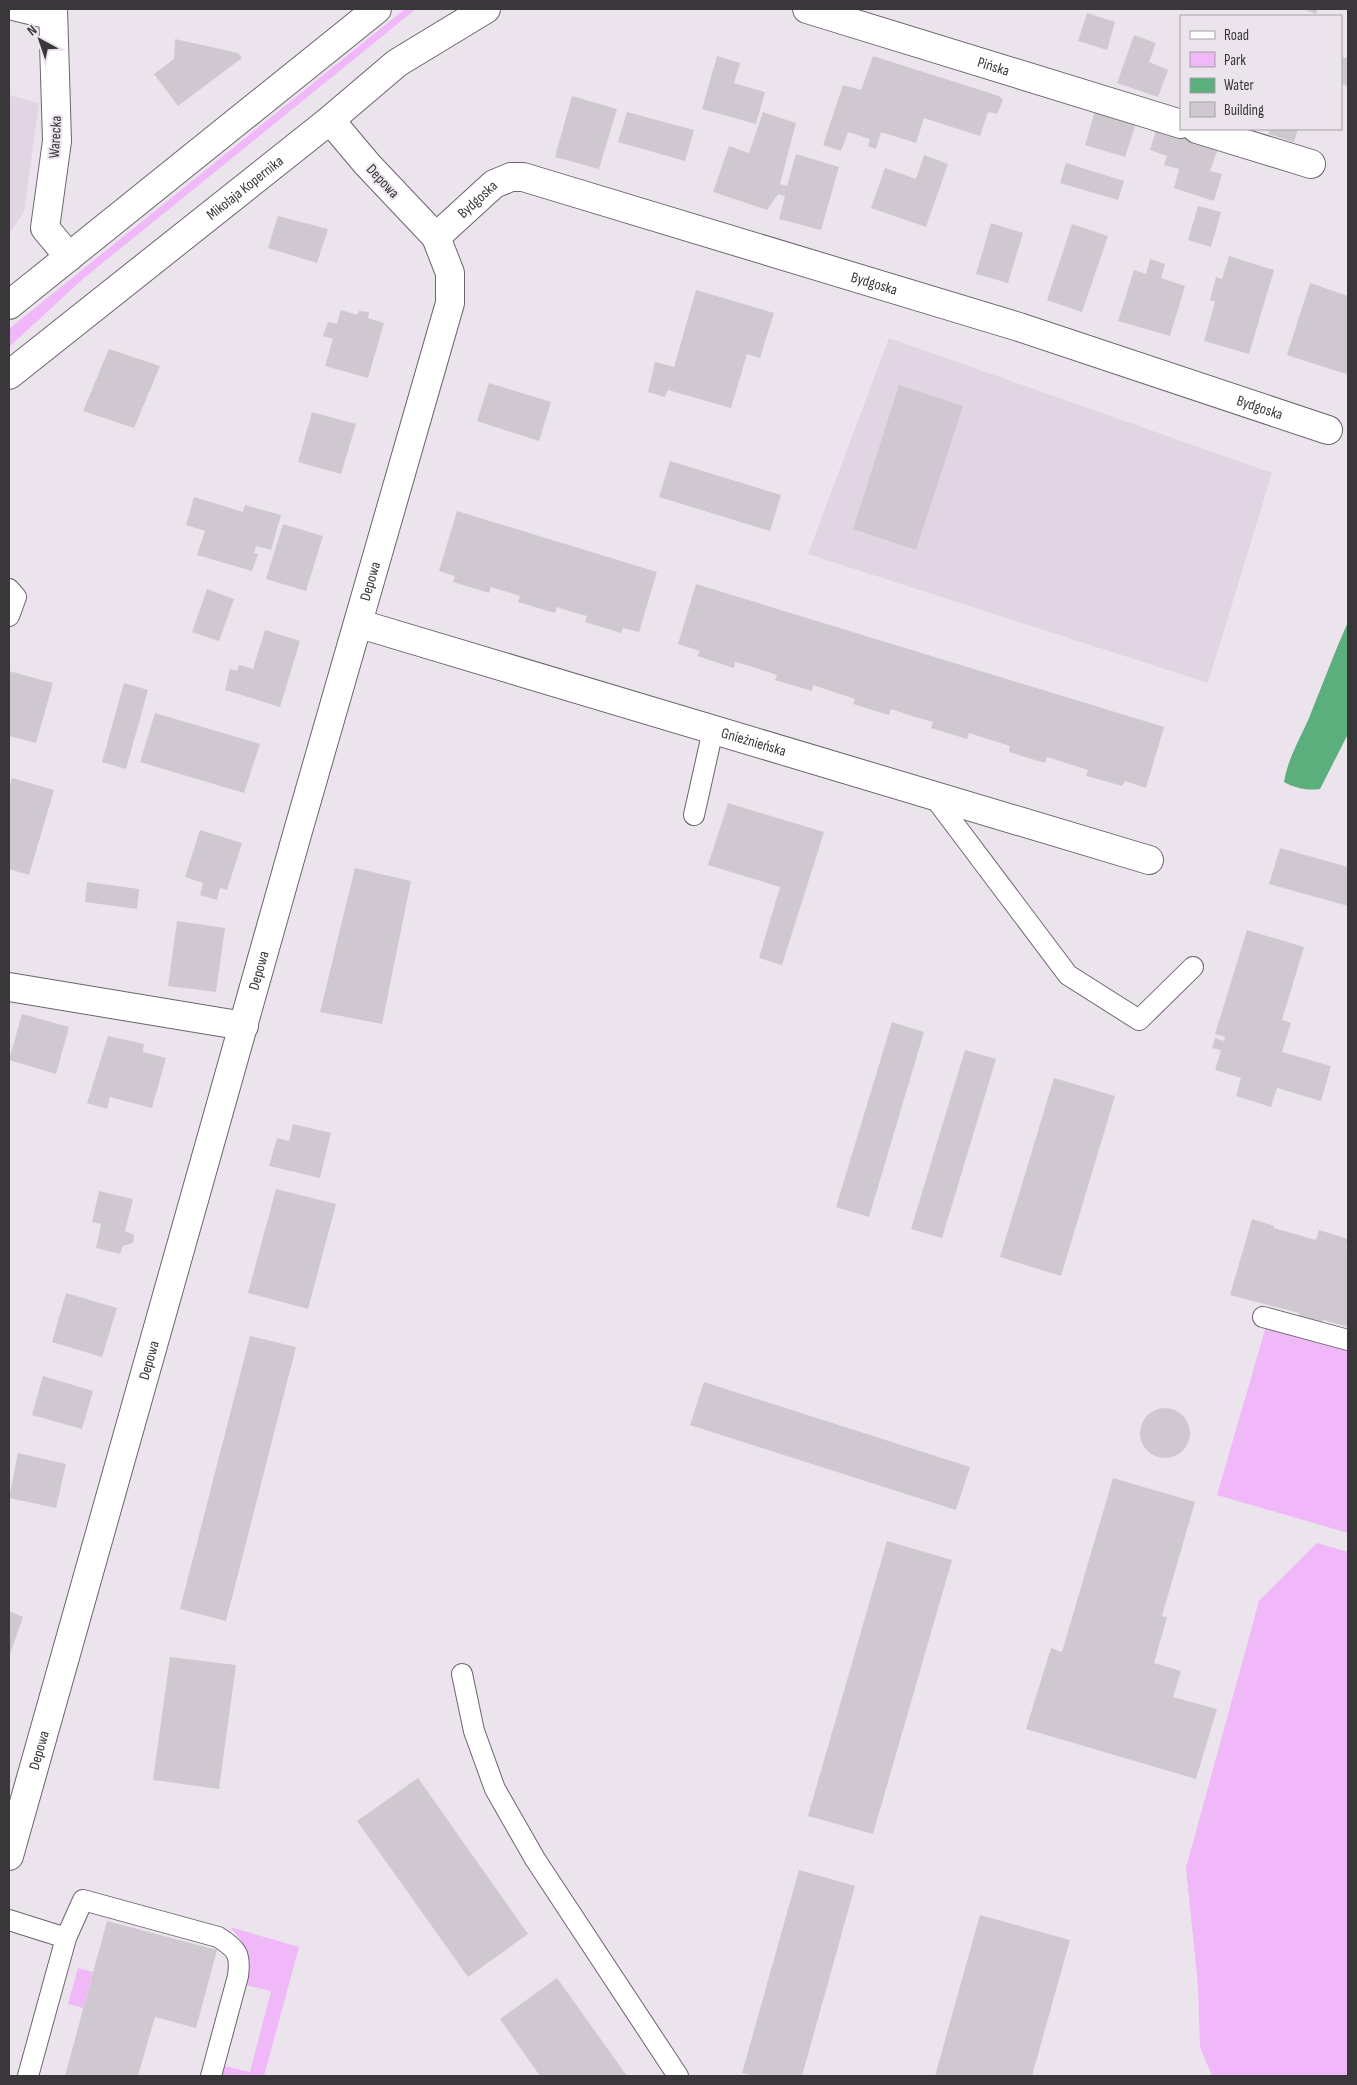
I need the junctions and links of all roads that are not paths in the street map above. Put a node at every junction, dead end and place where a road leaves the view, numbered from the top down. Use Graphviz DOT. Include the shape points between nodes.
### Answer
graph roads {
  1 [pos="9,9"];
  2 [pos="377,9"];
  3 [pos="486,9"];
  4 [pos="807,9"];
  5 [pos="53,14"];
  6 [pos="330,120"];
  7 [pos="1180,124"];
  8 [pos="1200,130"];
  9 [pos="1310,164"];
  10 [pos="436,238"];
  11 [pos="68,257"];
  12 [pos="9,306"];
  13 [pos="9,375"];
  14 [pos="1328,430"];
  15 [pos="9,589"];
  16 [pos="9,616"];
  17 [pos="360,624"];
  18 [pos="713,730"];
  19 [pos="934,797"];
  20 [pos="694,815"];
  21 [pos="1149,860"];
  22 [pos="1193,966"];
  23 [pos="9,987"];
  24 [pos="244,1026"];
  25 [pos="1263,1317"];
  26 [pos="1348,1340"];
  27 [pos="462,1674"];
  28 [pos="9,1856"];
  29 [pos="9,1920"];
  30 [pos="66,1938"];
  31 [pos="28,2076"];
  32 [pos="210,2076"];
  33 [pos="678,2076"];
  1 -- 5 [label="lane"];
  2 -- 11 [label="street"];
  3 -- 6 [label="street, Mikołaja Kopernika" via="397,63"];
  4 -- 7 [label="street, Pińska"];
  5 -- 11 [label="street, Warecka" via="57,142 45,228"];
  6 -- 10 [label="street, Depowa"];
  6 -- 13 [label="street, Mikołaja Kopernika"];
  8 -- 9 [label="street"];
  10 -- 14 [label="street, Bydgoska" via="494,184 511,177 523,177 1019,328"];
  10 -- 17 [label="street, Depowa" via="450,273 450,303"];
  11 -- 12 [label="street"];
  15 -- 16 [label="lane" via="16,597"];
  17 -- 18 [label="street, Gnieźnieńska"];
  17 -- 24 [label="street, Depowa"];
  18 -- 19 [label="street, Gnieźnieńska"];
  18 -- 20 [label="lane"];
  19 -- 21 [label="street, Gnieźnieńska"];
  19 -- 22 [label="lane" via="1068,975 1139,1020"];
  23 -- 24 [label="street"];
  24 -- 28 [label="street, Depowa"];
  25 -- 26 [label="lane"];
  27 -- 33 [label="lane" via="474,1731 495,1789 535,1860"];
  29 -- 30 [label="lane"];
  30 -- 31 [label="lane"];
  30 -- 32 [label="lane" via="83,1900 218,1937 231,1945 240,1960 238,1976"];
}
